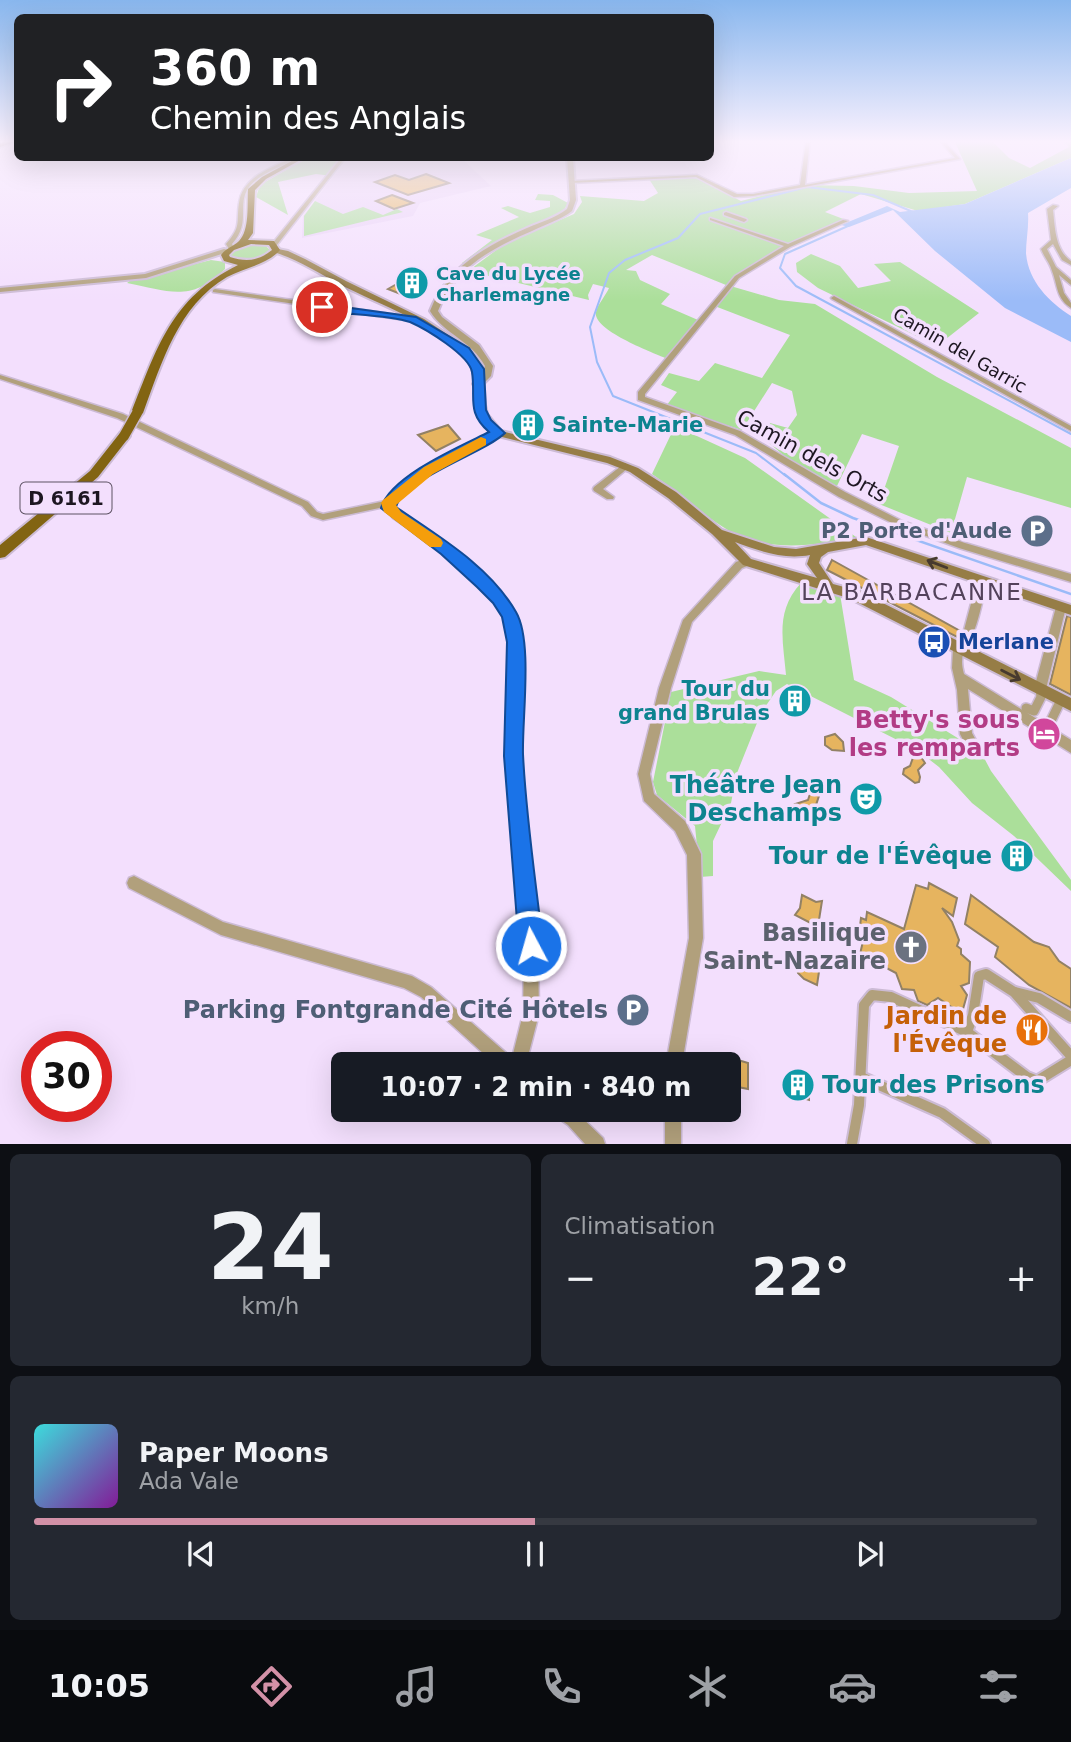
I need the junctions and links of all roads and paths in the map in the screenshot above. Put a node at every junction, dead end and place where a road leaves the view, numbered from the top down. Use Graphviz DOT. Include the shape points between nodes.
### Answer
graph roads {
  1 [pos="245,194"];
  2 [pos="252,194"];
  3 [pos="314,194"];
  4 [pos="572,194"];
  5 [pos="733,194"];
  6 [pos="753,194"];
  7 [pos="1055,206"];
  8 [pos="726,214"];
  9 [pos="833,217"];
  10 [pos="712,219"];
  11 [pos="744,220"];
  12 [pos="249,233"];
  13 [pos="1054,240"];
  14 [pos="240,244"];
  15 [pos="268,245"];
  16 [pos="788,246"];
  17 [pos="229,254"];
  18 [pos="296,255"];
  19 [pos="269,257"];
  20 [pos="1071,262"];
  21 [pos="248,263"];
  22 [pos="1055,268"];
  23 [pos="220,277"];
  24 [pos="1057,282"];
  25 [pos="1071,283"];
  26 [pos="0,290"];
  27 [pos="215,291"];
  28 [pos="834,298"];
  29 [pos="1071,306"];
  30 [pos="412,319"];
  31 [pos="0,377"];
  32 [pos="478,384"];
  33 [pos="1071,429"];
  34 [pos="498,433"];
  35 [pos="625,466"];
  36 [pos="610,497"];
  37 [pos="388,503"];
  38 [pos="716,531"];
  39 [pos="734,538"];
  40 [pos="824,550"];
  41 [pos="775,551"];
  42 [pos="0,552"];
  43 [pos="747,562"];
  44 [pos="1071,578"];
  45 [pos="982,581"];
  46 [pos="830,586"];
  47 [pos="1066,609"];
  48 [pos="958,649"];
  49 [pos="959,677"];
  50 [pos="1040,689"];
  51 [pos="1066,702"];
  52 [pos="1026,708"];
  53 [pos="1046,731"];
  54 [pos="972,744"];
  55 [pos="1071,747"];
  56 [pos="134,883"];
  57 [pos="1014,992"];
  58 [pos="1071,1017"];
  59 [pos="967,1032"];
  60 [pos="494,1052"];
  61 [pos="521,1052"];
  62 [pos="676,1052"];
  63 [pos="1071,1058"];
  64 [pos="861,1077"];
  65 [pos="577,1122"];
  66 [pos="673,1122"];
  67 [pos="597,1143"];
  68 [pos="673,1143"];
  69 [pos="852,1143"];
  70 [pos="985,1143"];
  1 -- 17 [label="street" via="242,225 229,244"];
  2 -- 12 [label="main road"];
  3 -- 15 [label="street"];
  4 -- 32 [label="street" via="570,210 491,248 457,274 438,297 437,317 485,356 489,366"];
  5 -- 6 [label="street"];
  7 -- 13 [label="street" via="1050,209"];
  8 -- 11 [label="street"];
  9 -- 16 [label="street, Camin dels Orts" via="845,221"];
  10 -- 16 [label="street"];
  12 -- 14 [label="main road"];
  12 -- 15 [label="main road"];
  13 -- 20 [label="street" via="1064,260"];
  13 -- 22 [label="street" via="1044,249"];
  14 -- 15 [label="main road"];
  14 -- 17 [label="main road"];
  15 -- 18 [label="main road"];
  15 -- 19 [label="main road"];
  16 -- 44 [label="street, Camin dels Orts" via="737,278 641,398 750,439 836,493 896,522 953,545"];
  17 -- 21 [label="main road"];
  17 -- 23 [label="main road, D 6161" via="229,267"];
  17 -- 26 [label="street" via="146,276"];
  18 -- 19 [label="main road"];
  18 -- 30 [label="main road"];
  19 -- 21 [label="main road"];
  21 -- 23 [label="main road, D 6161"];
  22 -- 24 [label="street"];
  22 -- 25 [label="street"];
  23 -- 42 [label="main road, D 6161, bridge" via="177,317 137,413 94,474"];
  24 -- 25 [label="street"];
  24 -- 29 [label="street" via="1059,294"];
  27 -- 30 [label="street"];
  28 -- 33 [label="street, Camin del Garric"];
  30 -- 32 [label="main road" via="465,351 478,369"];
  31 -- 37 [label="street" via="120,416 305,504 323,517"];
  32 -- 34 [label="main road" via="479,410"];
  34 -- 35 [label="main road"];
  34 -- 37 [label="street" via="428,470"];
  35 -- 36 [label="street" via="597,489"];
  35 -- 38 [label="main road" via="672,495"];
  37 -- 61 [label="street" via="396,516 446,550 483,583 510,616 516,653 513,756 531,946 531,1014"];
  38 -- 39 [label="main road"];
  38 -- 43 [label="main road"];
  39 -- 41 [label="main road"];
  39 -- 43 [label="main road" via="746,551"];
  40 -- 41 [label="main road"];
  45 -- 40 [label="main road, one-way" via="866,541"];
  40 -- 46 [label="main road" via="813,564"];
  41 -- 43 [label="main road" via="753,553"];
  43 -- 46 [label="main road"];
  43 -- 62 [label="street" via="688,620 644,774 648,797 680,826 694,854 696,938"];
  45 -- 47 [label="main road"];
  45 -- 48 [label="street" via="969,631"];
  46 -- 48 [label="main road"];
  47 -- 50 [label="street"];
  48 -- 49 [label="street"];
  48 -- 50 [label="main road, one-way"];
  49 -- 53 [label="street"];
  49 -- 54 [label="street" via="966,734"];
  50 -- 51 [label="main road"];
  50 -- 52 [label="street" via="1034,711"];
  51 -- 53 [label="street"];
  53 -- 55 [label="street"];
  56 -- 60 [label="street" via="221,928 407,981 426,992"];
  57 -- 58 [label="street" via="1039,998"];
  57 -- 59 [label="street" via="986,974 979,976"];
  57 -- 63 [label="street"];
  59 -- 63 [label="street" via="1037,1081"];
  59 -- 64 [label="street" via="891,997 870,996 864,1003"];
  64 -- 69 [label="street"];
  64 -- 70 [label="street" via="950,1117"];
  65 -- 67 [label="street"];
  66 -- 68 [label="street"];
}
